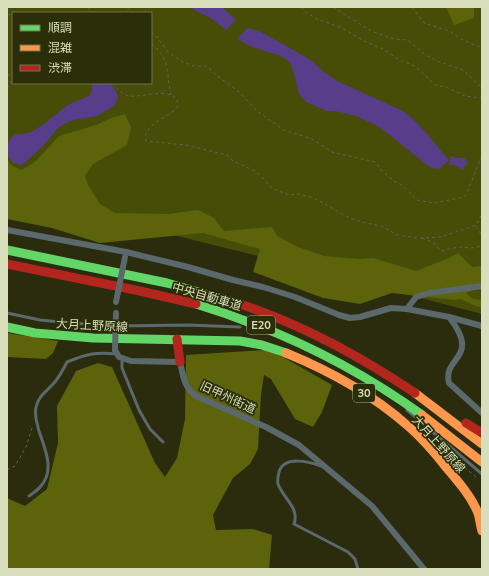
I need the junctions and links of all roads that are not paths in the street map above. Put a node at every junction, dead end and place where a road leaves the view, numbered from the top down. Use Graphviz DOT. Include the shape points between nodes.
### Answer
graph roads {
  1 [pos="7,230"];
  2 [pos="7,250"];
  3 [pos="125,254"];
  4 [pos="7,264"];
  5 [pos="482,286"];
  6 [pos="407,309"];
  7 [pos="7,313"];
  8 [pos="449,317"];
  9 [pos="482,326"];
  10 [pos="7,327"];
  11 [pos="240,327"];
  12 [pos="177,339"];
  13 [pos="116,352"];
  14 [pos="122,359"];
  15 [pos="180,362"];
  16 [pos="359,373"];
  17 [pos="393,377"];
  18 [pos="482,413"];
  19 [pos="482,433"];
  20 [pos="163,442"];
  21 [pos="482,444"];
  22 [pos="482,462"];
  23 [pos="325,467"];
  24 [pos="482,474"];
  25 [pos="29,496"];
  26 [pos="480,515"];
  27 [pos="482,531"];
  28 [pos="358,569"];
  29 [pos="424,569"];
  1 -- 3 [label="street"];
  2 -- 17 [label="main road, 中央自動車道 / E20" via="181,286 221,297 296,324 337,344"];
  3 -- 6 [label="street" via="263,287 350,318 391,308"];
  3 -- 13 [label="street, bridge" via="116,302"];
  4 -- 16 [label="main road, 中央自動車道 / E20" via="159,295 218,311 321,351"];
  5 -- 6 [label="street" via="429,293 416,297"];
  6 -- 8 [label="street"];
  7 -- 11 [label="lane" via="40,320 119,326"];
  8 -- 9 [label="street"];
  8 -- 18 [label="street" via="457,327 463,342 462,350 448,373 449,383"];
  10 -- 12 [label="main road, 大月上野原線 / 30" via="77,337"];
  12 -- 15 [label="main road"];
  12 -- 26 [label="main road, 大月上野原線 / 30" via="228,340 264,345 301,358 352,386 417,434 453,475"];
  13 -- 14 [label="street"];
  13 -- 25 [label="lane" via="88,354 67,362 53,384 42,394 36,408 35,420 49,466 47,478"];
  14 -- 15 [label="street"];
  14 -- 20 [label="lane" via="122,368 139,410 150,429"];
  15 -- 23 [label="street, 旧甲州街道" via="186,386 192,394 291,439"];
  16 -- 22 [label="main road, 中央自動車道 / E20" via="416,410"];
  16 -- 24 [label="lane"];
  17 -- 19 [label="main road"];
  17 -- 21 [label="main road, 中央自動車道 / E20"];
  23 -- 28 [label="lane" via="287,462 280,470 278,484 292,504 296,515 294,524 348,552 355,559"];
  23 -- 29 [label="street, 旧甲州街道" via="372,506"];
  26 -- 27 [label="main road, 大月上野原線 / 30"];
}
